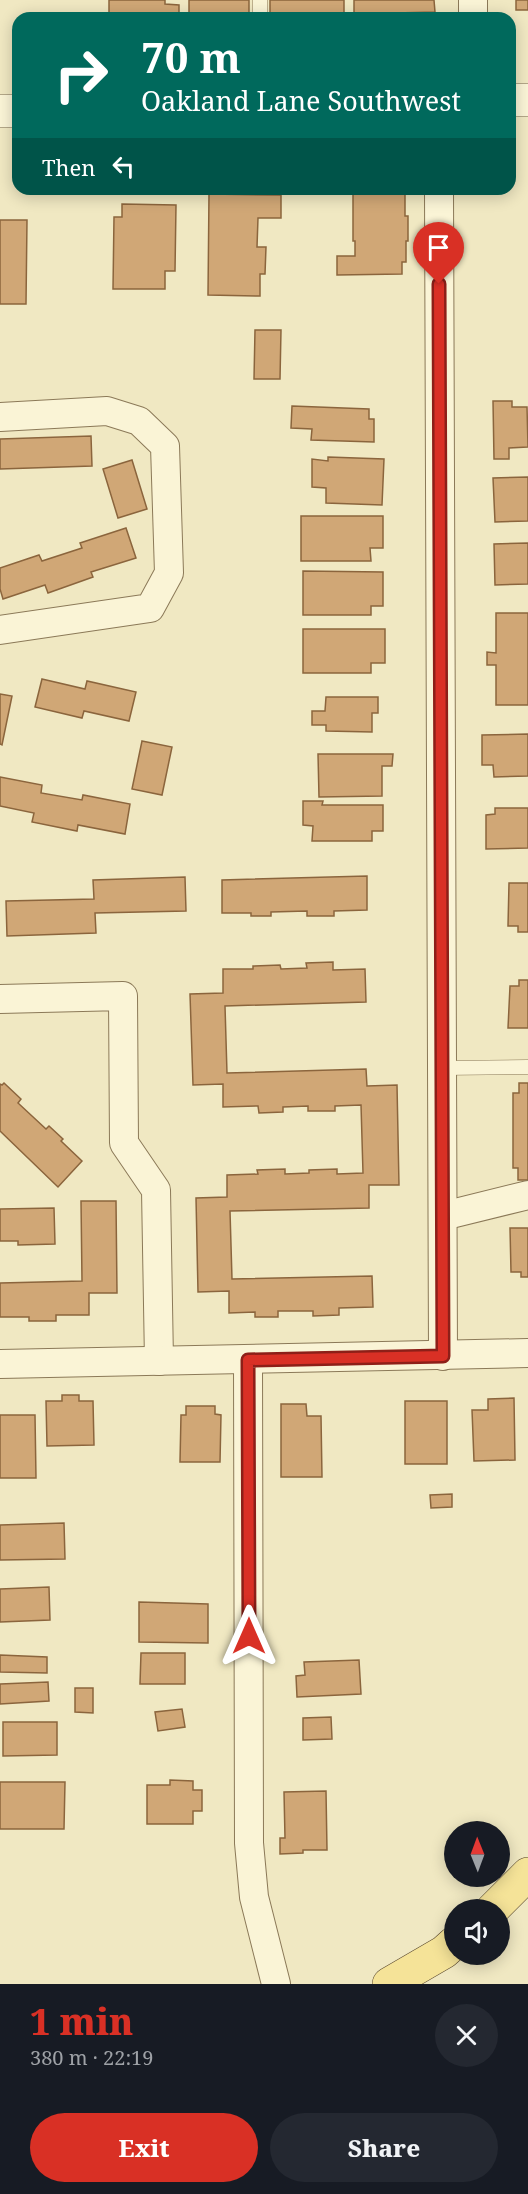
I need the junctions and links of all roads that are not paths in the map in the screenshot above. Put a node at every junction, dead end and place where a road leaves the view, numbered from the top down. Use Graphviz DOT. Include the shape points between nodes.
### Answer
graph roads {
  1 [pos="439,195"];
  2 [pos="0,417"];
  3 [pos="0,630"];
  4 [pos="0,999"];
  5 [pos="528,1066"];
  6 [pos="442,1068"];
  7 [pos="528,1195"];
  8 [pos="442,1216"];
  9 [pos="528,1353"];
  10 [pos="443,1356"];
  11 [pos="248,1360"];
  12 [pos="159,1361"];
  13 [pos="0,1365"];
  14 [pos="528,1874"];
  15 [pos="503,1899"];
  16 [pos="444,1952"];
  17 [pos="276,1984"];
  18 [pos="389,1984"];
  1 -- 6 [label="street"];
  2 -- 3 [label="street" via="107,411 139,422 165,446 169,573 150,608"];
  4 -- 12 [label="street" via="123,996 124,1143 156,1190"];
  5 -- 6 [label="lane"];
  6 -- 8 [label="street"];
  7 -- 8 [label="street"];
  8 -- 10 [label="street"];
  9 -- 10 [label="street"];
  10 -- 11 [label="street"];
  11 -- 12 [label="street"];
  11 -- 17 [label="street" via="249,1843 254,1898"];
  12 -- 13 [label="street"];
  14 -- 15 [label="main road"];
  16 -- 18 [label="main road"];
}
